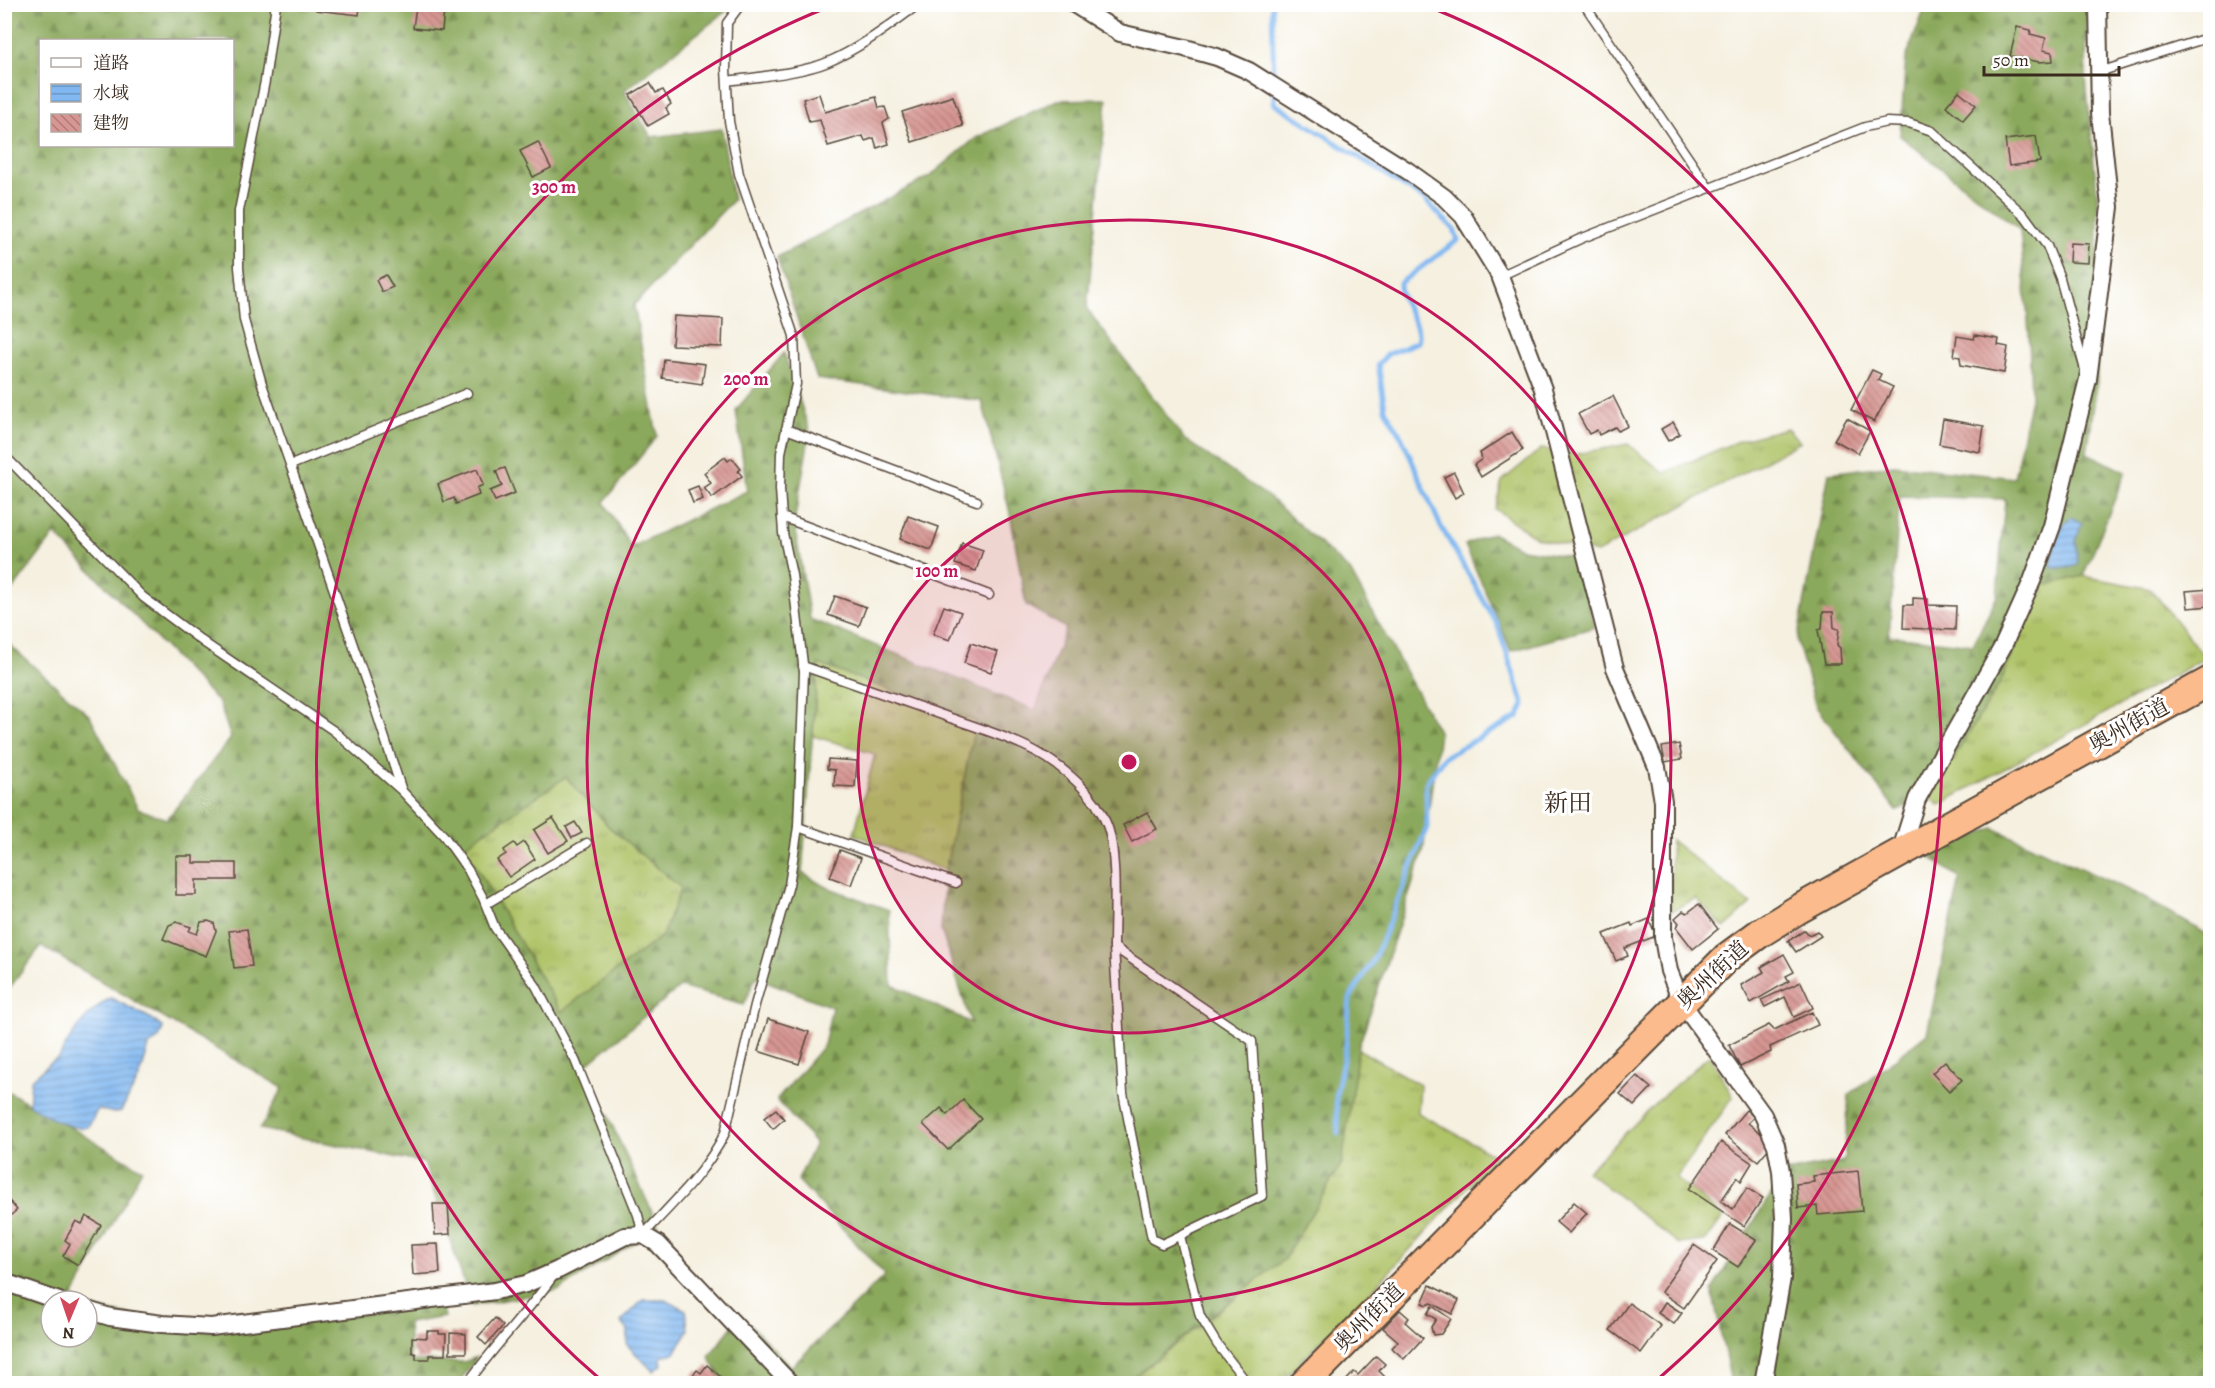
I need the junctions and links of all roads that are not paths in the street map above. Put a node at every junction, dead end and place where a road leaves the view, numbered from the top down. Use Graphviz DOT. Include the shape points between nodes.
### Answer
graph roads {
  1 [pos="276,4"];
  2 [pos="742,4"];
  3 [pos="919,4"];
  4 [pos="1074,4"];
  5 [pos="1584,4"];
  6 [pos="2098,4"];
  7 [pos="2211,37"];
  8 [pos="2099,72"];
  9 [pos="727,81"];
  10 [pos="1708,187"];
  11 [pos="1500,276"];
  12 [pos="2088,379"];
  13 [pos="467,393"];
  14 [pos="786,429"];
  15 [pos="4,455"];
  16 [pos="291,465"];
  17 [pos="977,501"];
  18 [pos="782,517"];
  19 [pos="990,595"];
  20 [pos="803,666"];
  21 [pos="2211,681"];
  22 [pos="402,791"];
  23 [pos="798,827"];
  24 [pos="586,843"];
  25 [pos="1900,854"];
  26 [pos="956,883"];
  27 [pos="486,904"];
  28 [pos="1114,947"];
  29 [pos="1682,1003"];
  30 [pos="643,1235"];
  31 [pos="1180,1236"];
  32 [pos="558,1270"];
  33 [pos="4,1282"];
  34 [pos="39,1294"];
  35 [pos="99,1314"];
  36 [pos="467,1383"];
  37 [pos="791,1383"];
  38 [pos="1248,1383"];
  39 [pos="1304,1383"];
  40 [pos="1763,1383"];
  1 -- 16 [label="lane" via="239,211 239,267 244,320"];
  2 -- 9 [label="lane" via="727,23"];
  3 -- 9 [label="lane" via="861,45 826,63"];
  4 -- 11 [label="street" via="1120,33 1217,57 1249,71 1408,171 1463,216"];
  5 -- 10 [label="lane"];
  6 -- 8 [label="street"];
  7 -- 8 [label="lane"];
  8 -- 12 [label="street" via="2110,207"];
  9 -- 14 [label="lane" via="729,121 739,174 794,336 796,384"];
  10 -- 11 [label="lane"];
  10 -- 12 [label="lane" via="1865,127 1909,123 1932,131 2025,216 2047,246"];
  11 -- 29 [label="street" via="1543,389 1615,668 1657,767 1663,801 1663,938 1669,971"];
  12 -- 25 [label="street" via="2052,526 2032,581 2003,646 1917,799"];
  13 -- 16 [label="lane"];
  14 -- 17 [label="lane"];
  14 -- 18 [label="lane" via="781,453"];
  15 -- 22 [label="lane" via="143,597 334,731"];
  16 -- 22 [label="lane"];
  18 -- 19 [label="lane"];
  18 -- 20 [label="lane"];
  20 -- 23 [label="lane"];
  20 -- 28 [label="lane" via="1035,751 1086,792 1108,826 1113,857"];
  21 -- 25 [label="highway, 奥州街道"];
  22 -- 27 [label="lane" via="444,836"];
  23 -- 26 [label="lane"];
  23 -- 30 [label="lane" via="789,885 725,1133 702,1170"];
  24 -- 27 [label="lane"];
  25 -- 29 [label="highway, 奥州街道" via="1760,933 1726,958"];
  27 -- 30 [label="lane" via="495,928 536,986 575,1059"];
  28 -- 31 [label="lane" via="1123,1093 1152,1239 1162,1244"];
  28 -- 31 [label="lane" via="1252,1041 1262,1196"];
  29 -- 39 [label="highway, 奥州街道"];
  29 -- 40 [label="street" via="1763,1115 1776,1145 1784,1218 1782,1278"];
  30 -- 32 [label="street" via="625,1236"];
  30 -- 37 [label="street" via="658,1244"];
  31 -- 38 [label="lane" via="1200,1316"];
  32 -- 35 [label="street" via="495,1291 211,1327"];
  32 -- 36 [label="lane"];
  33 -- 34 [label="street"];
}
